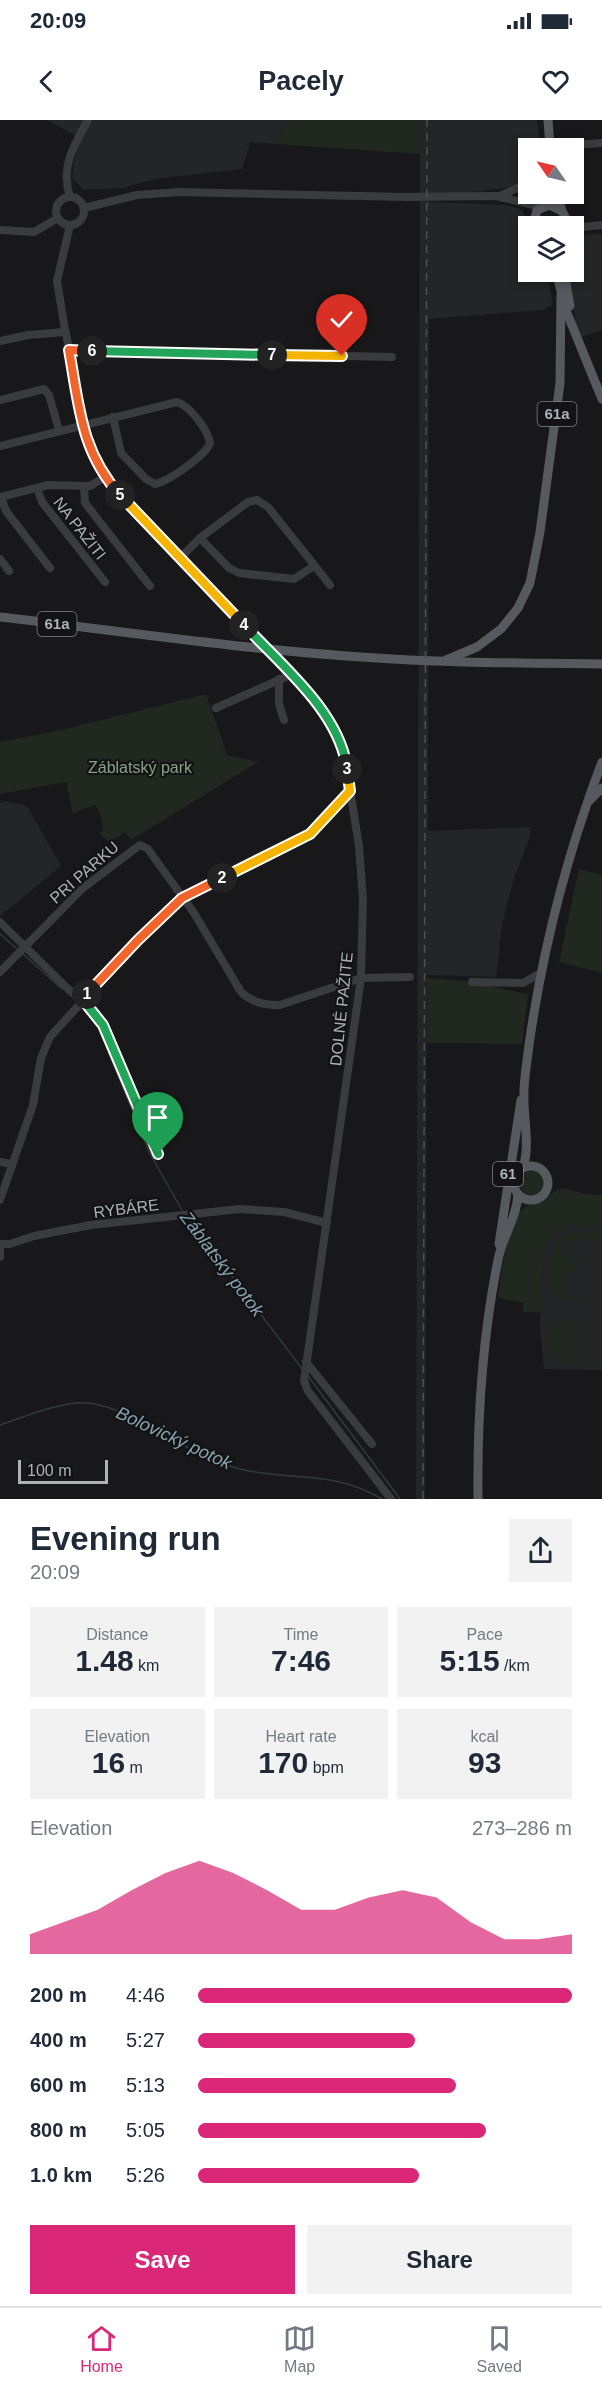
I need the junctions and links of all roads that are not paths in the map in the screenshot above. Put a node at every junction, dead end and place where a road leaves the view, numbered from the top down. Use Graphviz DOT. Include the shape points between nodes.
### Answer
graph roads {
  1 [pos="88,120"];
  2 [pos="548,120"];
  3 [pos="549,135"];
  4 [pos="548,138"];
  5 [pos="550,138"];
  6 [pos="602,143"];
  7 [pos="584,144"];
  8 [pos="518,189"];
  9 [pos="496,196"];
  10 [pos="70,197"];
  11 [pos="543,204"];
  12 [pos="84,208"];
  13 [pos="540,209"];
  14 [pos="537,216"];
  15 [pos="562,216"];
  16 [pos="58,218"];
  17 [pos="70,225"];
  18 [pos="602,225"];
  19 [pos="584,226"];
  20 [pos="0,230"];
  21 [pos="558,282"];
  22 [pos="566,282"];
  23 [pos="561,295"];
  24 [pos="65,332"];
  25 [pos="0,341"];
  26 [pos="580,347"];
  27 [pos="69,350"];
  28 [pos="392,357"];
  29 [pos="602,399"];
  30 [pos="0,400"];
  31 [pos="113,417"];
  32 [pos="83,424"];
  33 [pos="59,430"];
  34 [pos="0,446"];
  35 [pos="105,477"];
  36 [pos="84,486"];
  37 [pos="37,488"];
  38 [pos="1,497"];
  39 [pos="200,538"];
  40 [pos="180,558"];
  41 [pos="0,559"];
  42 [pos="314,566"];
  43 [pos="50,568"];
  44 [pos="9,571"];
  45 [pos="105,582"];
  46 [pos="330,585"];
  47 [pos="150,586"];
  48 [pos="0,617"];
  49 [pos="441,662"];
  50 [pos="602,664"];
  51 [pos="290,675"];
  52 [pos="279,679"];
  53 [pos="216,708"];
  54 [pos="284,720"];
  55 [pos="602,762"];
  56 [pos="602,788"];
  57 [pos="350,791"];
  58 [pos="585,805"];
  59 [pos="182,898"];
  60 [pos="0,922"];
  61 [pos="23,946"];
  62 [pos="0,972"];
  63 [pos="541,973"];
  64 [pos="410,976"];
  65 [pos="361,978"];
  66 [pos="472,982"];
  67 [pos="523,983"];
  68 [pos="537,993"];
  69 [pos="83,1000"];
  70 [pos="524,1091"];
  71 [pos="528,1148"];
  72 [pos="158,1154"];
  73 [pos="0,1162"];
  74 [pos="12,1164"];
  75 [pos="538,1167"];
  76 [pos="523,1168"];
  77 [pos="518,1194"];
  78 [pos="0,1200"];
  79 [pos="531,1201"];
  80 [pos="516,1212"];
  81 [pos="327,1223"];
  82 [pos="0,1246"];
  83 [pos="0,1257"];
  84 [pos="498,1258"];
  85 [pos="306,1364"];
  86 [pos="372,1444"];
  87 [pos="390,1498"];
  88 [pos="478,1499"];
  1 -- 10 [label="street" via="65,170"];
  2 -- 3 [label="main road"];
  3 -- 4 [label="street"];
  3 -- 5 [label="main road"];
  6 -- 7 [label="street"];
  8 -- 9 [label="street"];
  9 -- 12 [label="street" via="179,192 137,195"];
  9 -- 13 [label="street"];
  10 -- 12 [label="street" via="77,198"];
  10 -- 16 [label="street" via="59,202"];
  11 -- 13 [label="main road"];
  12 -- 17 [label="street" via="81,220"];
  13 -- 14 [label="main road"];
  13 -- 15 [label="main road" via="554,206"];
  16 -- 17 [label="street"];
  16 -- 20 [label="street" via="34,232"];
  17 -- 24 [label="street, DOLNÉ PAŽITE" via="57,281"];
  18 -- 19 [label="street"];
  21 -- 23 [label="main road"];
  22 -- 26 [label="main road"];
  23 -- 26 [label="main road"];
  23 -- 49 [label="main road, 61a" via="560,383 530,583 510,619 490,639"];
  24 -- 25 [label="street"];
  24 -- 27 [label="street, DOLNÉ PAŽITE"];
  26 -- 29 [label="main road"];
  27 -- 28 [label="street"];
  27 -- 32 [label="street, DOLNÉ PAŽITE"];
  30 -- 33 [label="street" via="44,389 50,395"];
  31 -- 31 [label="street" via="121,453 155,484 203,453 210,443 208,435 181,403"];
  31 -- 32 [label="street"];
  32 -- 33 [label="street"];
  32 -- 35 [label="street, DOLNÉ PAŽITE" via="90,452"];
  33 -- 34 [label="street"];
  35 -- 36 [label="street, NA PAŽITI"];
  35 -- 40 [label="street, DOLNÉ PAŽITE"];
  36 -- 37 [label="street, NA PAŽITI"];
  36 -- 47 [label="street, NA PAŽITI" via="85,503"];
  37 -- 38 [label="street, NA PAŽITI"];
  37 -- 45 [label="street, NA PAŽITI" via="42,502"];
  38 -- 43 [label="street, NA PAŽITI" via="6,511"];
  39 -- 40 [label="street"];
  39 -- 42 [label="street" via="239,573 294,579"];
  39 -- 42 [label="street" via="248,502 257,500 268,507"];
  40 -- 51 [label="street, DOLNÉ PAŽITE"];
  41 -- 44 [label="street"];
  42 -- 46 [label="street"];
  48 -- 49 [label="main road, 61a" via="213,643"];
  49 -- 50 [label="main road, 61a"];
  51 -- 52 [label="street"];
  51 -- 57 [label="street, DOLNÉ PAŽITE" via="332,724 344,750"];
  52 -- 53 [label="street"];
  52 -- 54 [label="street" via="279,704"];
  55 -- 58 [label="main road, 61"];
  56 -- 58 [label="main road"];
  57 -- 59 [label="street" via="310,834"];
  57 -- 65 [label="street, DOLNÉ PAŽITE" via="363,899"];
  58 -- 63 [label="main road, 61" via="558,893"];
  59 -- 61 [label="street, PRI PARKU" via="148,849 140,845 83,888"];
  59 -- 65 [label="street" via="241,992 256,1003 280,1005"];
  59 -- 69 [label="street"];
  60 -- 61 [label="street"];
  61 -- 62 [label="street"];
  61 -- 69 [label="street"];
  63 -- 67 [label="street"];
  63 -- 68 [label="main road, 61"];
  64 -- 65 [label="street"];
  65 -- 81 [label="street, DOLNÉ PAŽITE"];
  66 -- 67 [label="street"];
  67 -- 68 [label="street"];
  68 -- 70 [label="main road, 61"];
  69 -- 72 [label="street" via="103,1025"];
  69 -- 74 [label="street" via="45,1043 33,1105"];
  70 -- 71 [label="main road, 61"];
  70 -- 84 [label="main road, 61" via="499,1232"];
  71 -- 75 [label="main road, 61"];
  71 -- 76 [label="main road, 61"];
  73 -- 74 [label="street"];
  74 -- 78 [label="street"];
  75 -- 76 [label="main road, 61"];
  75 -- 79 [label="main road, 61" via="547,1175 548,1187 542,1197"];
  76 -- 77 [label="main road, 61" via="514,1180"];
  77 -- 79 [label="main road, 61"];
  77 -- 80 [label="main road, 61"];
  79 -- 80 [label="main road, 61"];
  80 -- 84 [label="main road, 61"];
  81 -- 82 [label="street, RYBÁRE" via="264,1209 191,1213 91,1225"];
  81 -- 85 [label="street, DOLNÉ PAŽITE"];
  82 -- 83 [label="street"];
  84 -- 88 [label="main road, 61" via="482,1361"];
  85 -- 86 [label="street"];
  85 -- 87 [label="street, DOLNÉ PAŽITE" via="308,1391"];
}
